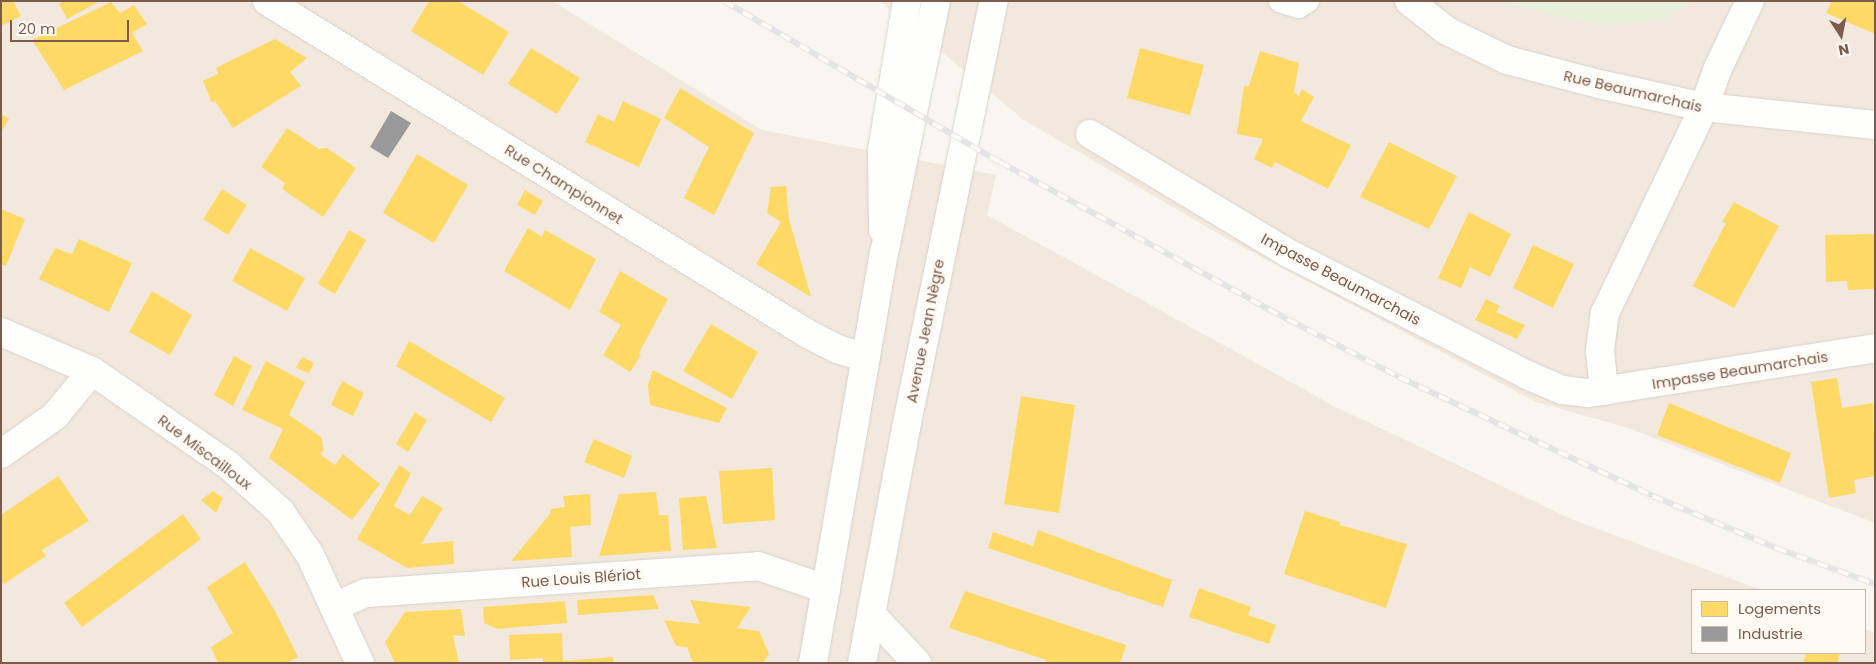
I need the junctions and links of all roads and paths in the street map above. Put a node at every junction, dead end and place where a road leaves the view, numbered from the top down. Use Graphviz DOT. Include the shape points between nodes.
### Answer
graph roads {
  1 [pos="267,1"];
  2 [pos="907,1"];
  3 [pos="936,1"];
  4 [pos="994,1"];
  5 [pos="1279,1"];
  6 [pos="1308,1"];
  7 [pos="1409,1"];
  8 [pos="1750,1"];
  9 [pos="1704,107"];
  10 [pos="1875,125"];
  11 [pos="1090,134"];
  12 [pos="884,254"];
  13 [pos="1,332"];
  14 [pos="1875,348"];
  15 [pos="866,358"];
  16 [pos="92,371"];
  17 [pos="1604,391"];
  18 [pos="1,454"];
  19 [pos="826,589"];
  20 [pos="334,607"];
  21 [pos="872,614"];
  22 [pos="360,663"];
  23 [pos="813,663"];
  24 [pos="862,663"];
  25 [pos="917,663"];
  1 -- 15 [label="street, Rue Championnet" via="808,334"];
  2 -- 12 [label="street" via="882,150"];
  3 -- 12 [label="street"];
  4 -- 21 [label="street, Avenue Jean Nègre" via="906,428"];
  5 -- 6 [label="lane" via="1298,6"];
  7 -- 9 [label="street, Rue Beaumarchais" via="1448,31 1507,60"];
  8 -- 9 [label="street" via="1718,68"];
  9 -- 10 [label="street, Rue Beaumarchais"];
  9 -- 17 [label="street" via="1605,313 1600,351"];
  11 -- 17 [label="street, Impasse Beaumarchais" via="1288,253 1527,376 1563,390"];
  12 -- 15 [label="street"];
  13 -- 16 [label="street, Rue Miscailloux"];
  14 -- 17 [label="street, Impasse Beaumarchais"];
  15 -- 19 [label="street"];
  16 -- 18 [label="street" via="55,416"];
  16 -- 20 [label="street, Rue Miscailloux" via="227,464 280,511 310,555"];
  19 -- 20 [label="street, Rue Louis Blériot" via="758,566 366,593"];
  19 -- 23 [label="street"];
  20 -- 22 [label="street, Rue Miscailloux"];
  21 -- 24 [label="street, Avenue Jean Nègre"];
  21 -- 25 [label="street"];
}
